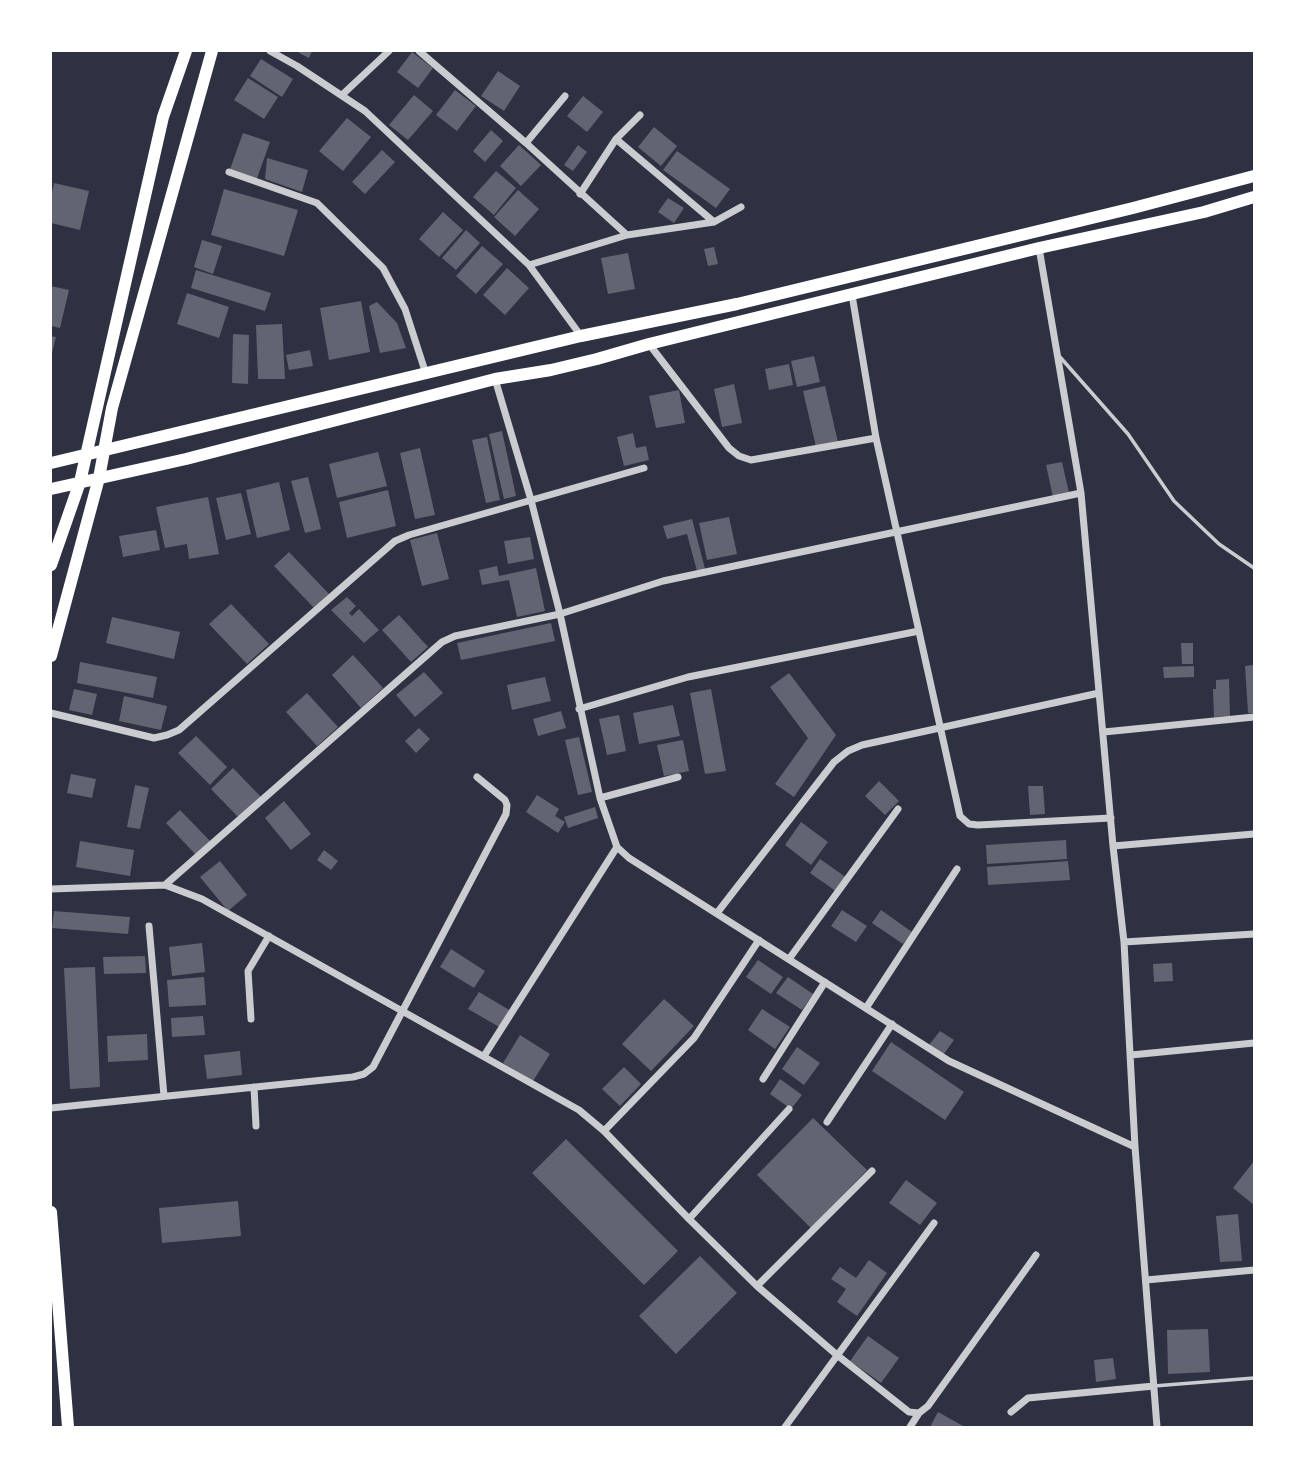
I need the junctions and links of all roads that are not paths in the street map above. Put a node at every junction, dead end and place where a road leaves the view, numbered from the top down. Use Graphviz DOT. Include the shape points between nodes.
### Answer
graph roads {
  1 [pos="186,51"];
  2 [pos="212,51"];
  3 [pos="270,51"];
  4 [pos="389,51"];
  5 [pos="419,51"];
  6 [pos="342,94"];
  7 [pos="565,96"];
  8 [pos="640,115"];
  9 [pos="616,139"];
  10 [pos="526,143"];
  11 [pos="229,172"];
  12 [pos="1254,176"];
  13 [pos="580,194"];
  14 [pos="1254,197"];
  15 [pos="741,207"];
  16 [pos="713,222"];
  17 [pos="627,235"];
  18 [pos="1039,248"];
  19 [pos="529,265"];
  20 [pos="852,295"];
  21 [pos="617,329"];
  22 [pos="581,336"];
  23 [pos="649,344"];
  24 [pos="621,352"];
  25 [pos="1058,355"];
  26 [pos="426,374"];
  27 [pos="495,379"];
  28 [pos="876,438"];
  29 [pos="104,450"];
  30 [pos="87,453"];
  31 [pos="51,463"];
  32 [pos="644,468"];
  33 [pos="99,478"];
  34 [pos="80,482"];
  35 [pos="51,489"];
  36 [pos="1081,492"];
  37 [pos="531,500"];
  38 [pos="897,533"];
  39 [pos="51,565"];
  40 [pos="1254,568"];
  41 [pos="559,614"];
  42 [pos="919,631"];
  43 [pos="51,656"];
  44 [pos="1099,693"];
  45 [pos="579,709"];
  46 [pos="51,713"];
  47 [pos="1254,717"];
  48 [pos="942,729"];
  49 [pos="1104,732"];
  50 [pos="477,777"];
  51 [pos="678,777"];
  52 [pos="600,798"];
  53 [pos="898,809"];
  54 [pos="1111,818"];
  55 [pos="1254,834"];
  56 [pos="1113,846"];
  57 [pos="617,847"];
  58 [pos="957,869"];
  59 [pos="166,885"];
  60 [pos="51,889"];
  61 [pos="717,913"];
  62 [pos="149,926"];
  63 [pos="1254,934"];
  64 [pos="269,936"];
  65 [pos="759,940"];
  66 [pos="1124,942"];
  67 [pos="789,959"];
  68 [pos="825,982"];
  69 [pos="866,1008"];
  70 [pos="401,1011"];
  71 [pos="251,1019"];
  72 [pos="892,1024"];
  73 [pos="1254,1043"];
  74 [pos="1130,1055"];
  75 [pos="484,1056"];
  76 [pos="763,1079"];
  77 [pos="254,1087"];
  78 [pos="164,1096"];
  79 [pos="51,1108"];
  80 [pos="789,1109"];
  81 [pos="827,1122"];
  82 [pos="256,1126"];
  83 [pos="604,1131"];
  84 [pos="1135,1147"];
  85 [pos="872,1171"];
  86 [pos="51,1212"];
  87 [pos="689,1219"];
  88 [pos="934,1223"];
  89 [pos="1036,1255"];
  90 [pos="1254,1270"];
  91 [pos="1146,1280"];
  92 [pos="757,1286"];
  93 [pos="837,1355"];
  94 [pos="1254,1378"];
  95 [pos="1154,1386"];
  96 [pos="1011,1412"];
  97 [pos="919,1413"];
  98 [pos="68,1427"];
  99 [pos="785,1427"];
  100 [pos="910,1427"];
  101 [pos="1157,1427"];
  1 -- 30 [label="main road" via="163,117"];
  2 -- 29 [label="main road"];
  3 -- 6 [label="street"];
  4 -- 6 [label="street"];
  5 -- 10 [label="street"];
  6 -- 19 [label="street"];
  7 -- 10 [label="street"];
  8 -- 9 [label="street"];
  9 -- 13 [label="street"];
  9 -- 16 [label="street"];
  10 -- 13 [label="street"];
  11 -- 26 [label="street" via="317,203 383,268 405,309"];
  12 -- 21 [label="main road" via="750,301"];
  13 -- 17 [label="street"];
  14 -- 18 [label="main road"];
  15 -- 16 [label="street"];
  16 -- 17 [label="street"];
  17 -- 19 [label="street"];
  18 -- 20 [label="main road"];
  18 -- 25 [label="street"];
  19 -- 22 [label="street"];
  20 -- 23 [label="main road"];
  20 -- 28 [label="street"];
  21 -- 22 [label="main road"];
  21 -- 24 [label="main road"];
  22 -- 26 [label="main road"];
  23 -- 24 [label="main road"];
  23 -- 28 [label="street" via="739,456 751,460"];
  24 -- 27 [label="main road"];
  25 -- 36 [label="street"];
  25 -- 40 [label="lane" via="1128,434 1174,501 1219,544"];
  26 -- 29 [label="main road"];
  27 -- 33 [label="main road"];
  27 -- 37 [label="street"];
  28 -- 38 [label="street"];
  29 -- 30 [label="main road"];
  29 -- 33 [label="main road"];
  30 -- 31 [label="main road"];
  30 -- 34 [label="main road"];
  32 -- 37 [label="street"];
  33 -- 34 [label="main road"];
  33 -- 43 [label="main road"];
  34 -- 35 [label="main road"];
  34 -- 39 [label="main road"];
  36 -- 38 [label="street"];
  36 -- 44 [label="street"];
  37 -- 41 [label="street"];
  37 -- 46 [label="street" via="395,541 179,730 154,738"];
  38 -- 41 [label="street" via="663,581"];
  38 -- 42 [label="street"];
  41 -- 45 [label="street"];
  41 -- 59 [label="street" via="442,642"];
  42 -- 45 [label="street" via="688,677"];
  42 -- 48 [label="street"];
  44 -- 48 [label="street"];
  44 -- 49 [label="street"];
  45 -- 52 [label="street"];
  47 -- 49 [label="street"];
  48 -- 54 [label="street" via="960,816 969,824"];
  48 -- 61 [label="street" via="862,745 834,762"];
  49 -- 54 [label="street"];
  50 -- 70 [label="street" via="505,800 506,814"];
  51 -- 52 [label="street"];
  52 -- 57 [label="street"];
  53 -- 67 [label="street"];
  54 -- 56 [label="street"];
  55 -- 56 [label="street"];
  56 -- 66 [label="street"];
  57 -- 61 [label="street"];
  57 -- 75 [label="street"];
  58 -- 69 [label="street"];
  59 -- 60 [label="street"];
  59 -- 64 [label="street"];
  61 -- 65 [label="street"];
  62 -- 78 [label="street"];
  63 -- 66 [label="street"];
  64 -- 70 [label="street"];
  64 -- 71 [label="street" via="247,971"];
  65 -- 67 [label="street"];
  65 -- 83 [label="street" via="694,1038"];
  66 -- 74 [label="street"];
  67 -- 68 [label="street"];
  68 -- 69 [label="street"];
  68 -- 76 [label="street"];
  69 -- 72 [label="street"];
  70 -- 75 [label="street"];
  70 -- 77 [label="street" via="373,1066 364,1074"];
  72 -- 81 [label="street"];
  72 -- 84 [label="street" via="949,1061"];
  73 -- 74 [label="street"];
  74 -- 84 [label="street"];
  75 -- 83 [label="street" via="579,1110"];
  77 -- 78 [label="street"];
  77 -- 82 [label="street"];
  78 -- 79 [label="street"];
  80 -- 87 [label="street"];
  83 -- 87 [label="street"];
  84 -- 91 [label="street"];
  85 -- 92 [label="street"];
  86 -- 98 [label="main road"];
  87 -- 92 [label="street"];
  88 -- 93 [label="street"];
  89 -- 97 [label="street"];
  90 -- 91 [label="street"];
  91 -- 95 [label="street"];
  92 -- 93 [label="street"];
  93 -- 97 [label="street" via="909,1412"];
  93 -- 99 [label="street"];
  94 -- 95 [label="lane"];
  95 -- 96 [label="street" via="1028,1398"];
  95 -- 101 [label="street"];
  97 -- 100 [label="street"];
}
